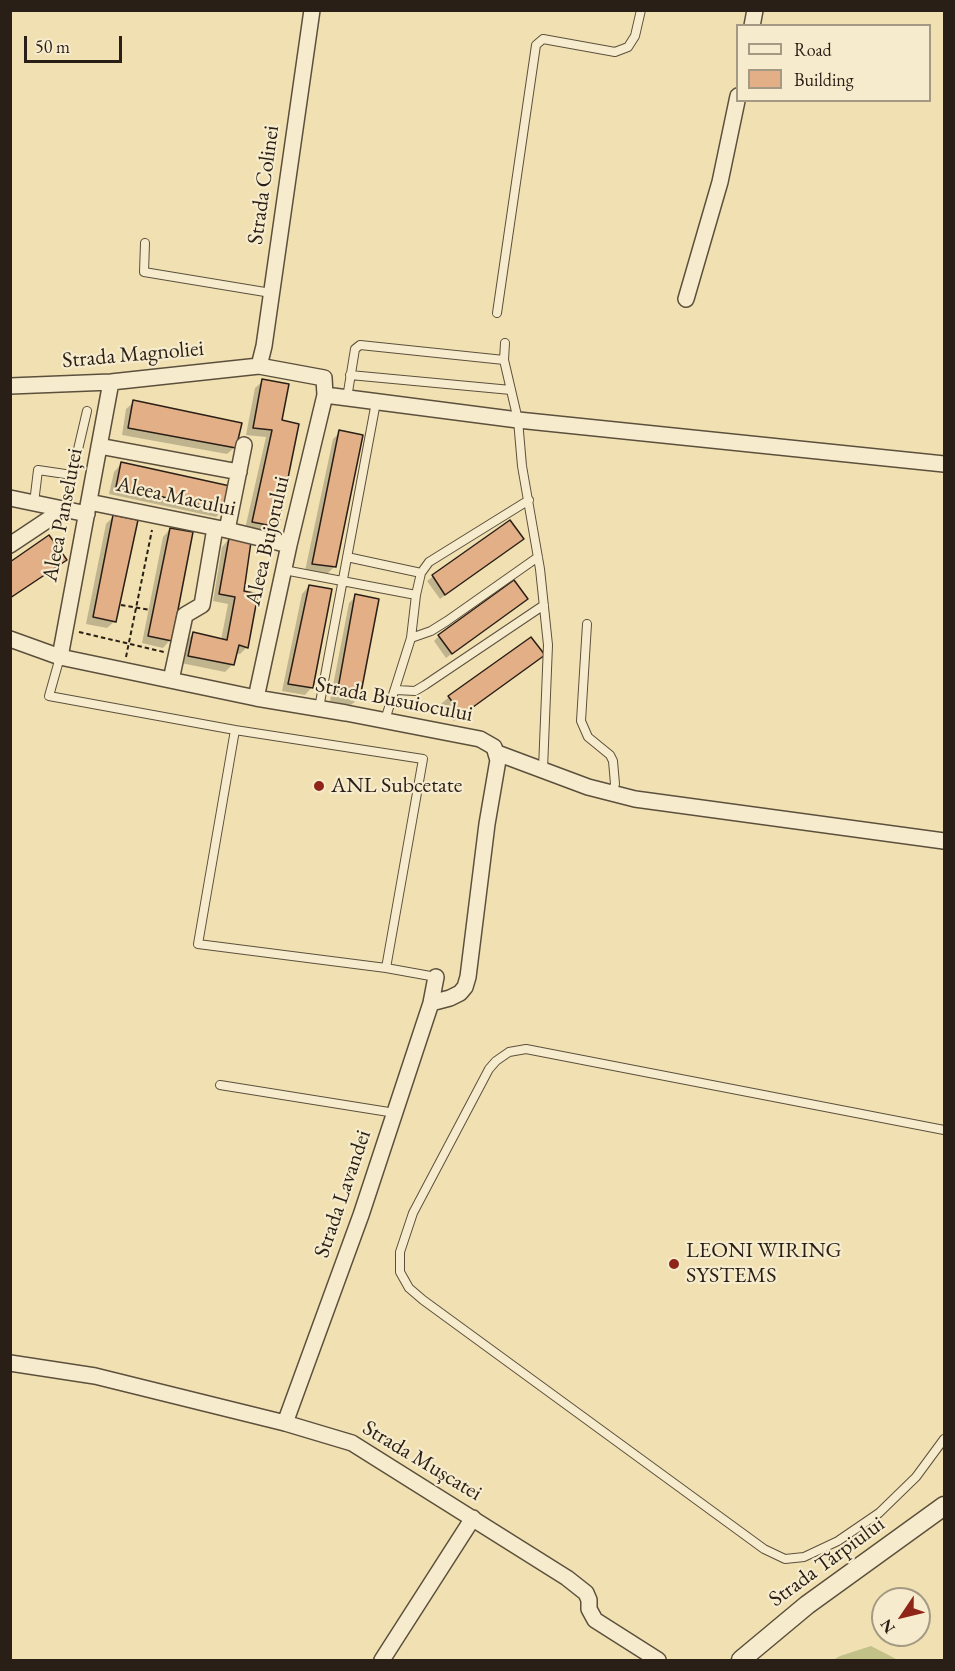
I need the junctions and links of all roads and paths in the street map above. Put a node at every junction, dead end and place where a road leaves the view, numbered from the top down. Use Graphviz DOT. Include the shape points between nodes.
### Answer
graph roads {
  1 [pos="312,10"];
  2 [pos="641,10"];
  3 [pos="737,102"];
  4 [pos="145,243"];
  5 [pos="271,293"];
  6 [pos="686,299"];
  7 [pos="497,313"];
  8 [pos="505,343"];
  9 [pos="504,360"];
  10 [pos="259,366"];
  11 [pos="350,375"];
  12 [pos="111,382"];
  13 [pos="10,386"];
  14 [pos="511,390"];
  15 [pos="325,395"];
  16 [pos="347,398"];
  17 [pos="376,402"];
  18 [pos="87,411"];
  19 [pos="518,420"];
  20 [pos="244,445"];
  21 [pos="99,446"];
  22 [pos="945,464"];
  23 [pos="239,472"];
  24 [pos="10,498"];
  25 [pos="529,500"];
  26 [pos="34,502"];
  27 [pos="88,508"];
  28 [pos="64,509"];
  29 [pos="156,516"];
  30 [pos="221,529"];
  31 [pos="10,545"];
  32 [pos="289,545"];
  33 [pos="347,557"];
  34 [pos="538,557"];
  35 [pos="284,570"];
  36 [pos="421,573"];
  37 [pos="342,580"];
  38 [pos="416,595"];
  39 [pos="544,604"];
  40 [pos="121,605"];
  41 [pos="136,608"];
  42 [pos="150,610"];
  43 [pos="587,624"];
  44 [pos="65,629"];
  45 [pos="411,638"];
  46 [pos="10,639"];
  47 [pos="129,644"];
  48 [pos="176,654"];
  49 [pos="60,657"];
  50 [pos="123,670"];
  51 [pos="171,680"];
  52 [pos="396,690"];
  53 [pos="256,698"];
  54 [pos="319,708"];
  55 [pos="385,720"];
  56 [pos="235,730"];
  57 [pos="497,753"];
  58 [pos="543,769"];
  59 [pos="612,793"];
  60 [pos="944,837"];
  61 [pos="386,968"];
  62 [pos="436,977"];
  63 [pos="431,1003"];
  64 [pos="220,1085"];
  65 [pos="395,1113"];
  66 [pos="945,1130"];
  67 [pos="10,1363"];
  68 [pos="285,1423"];
  69 [pos="945,1438"];
  70 [pos="945,1506"];
  71 [pos="473,1518"];
  72 [pos="382,1660"];
  73 [pos="658,1660"];
  74 [pos="741,1660"];
  1 -- 5 [label="street, Strada Colinei"];
  2 -- 7 [label="lane" via="635,36 628,47 615,52 543,39 536,45"];
  3 -- 6 [label="street" via="720,182"];
  4 -- 5 [label="lane" via="144,272"];
  5 -- 10 [label="street, Strada Colinei"];
  8 -- 9 [label="lane"];
  9 -- 11 [label="lane" via="360,345 355,349"];
  9 -- 14 [label="lane"];
  10 -- 12 [label="street, Strada Magnoliei"];
  10 -- 15 [label="street, Strada Magnoliei" via="324,378"];
  11 -- 14 [label="lane"];
  11 -- 16 [label="lane"];
  12 -- 13 [label="street, Strada Magnoliei"];
  12 -- 21 [label="street, Aleea Panseluței"];
  14 -- 19 [label="lane"];
  15 -- 16 [label="street"];
  15 -- 32 [label="street, Aleea Bujorului"];
  16 -- 17 [label="street"];
  17 -- 19 [label="street"];
  17 -- 33 [label="lane"];
  18 -- 26 [label="lane" via="72,475 38,470"];
  19 -- 22 [label="street"];
  19 -- 25 [label="lane"];
  20 -- 23 [label="street"];
  21 -- 23 [label="street"];
  21 -- 27 [label="street, Aleea Panseluței"];
  23 -- 30 [label="street"];
  24 -- 26 [label="street, Aleea Macului"];
  25 -- 34 [label="lane"];
  25 -- 36 [label="lane" via="429,562"];
  26 -- 28 [label="street, Aleea Macului"];
  27 -- 28 [label="street, Aleea Macului"];
  27 -- 29 [label="street, Aleea Macului"];
  27 -- 44 [label="street, Aleea Panseluței"];
  28 -- 31 [label="street"];
  29 -- 30 [label="street, Aleea Macului"];
  29 -- 41 [label="path"];
  30 -- 32 [label="street, Aleea Macului"];
  30 -- 48 [label="street" via="202,605 185,615"];
  32 -- 35 [label="street, Aleea Bujorului"];
  33 -- 36 [label="lane"];
  33 -- 37 [label="lane"];
  34 -- 39 [label="lane"];
  34 -- 45 [label="lane" via="447,621"];
  35 -- 37 [label="lane"];
  35 -- 53 [label="street, Aleea Bujorului"];
  36 -- 38 [label="lane"];
  37 -- 38 [label="lane"];
  37 -- 54 [label="lane"];
  38 -- 45 [label="lane"];
  39 -- 52 [label="lane" via="415,691"];
  39 -- 58 [label="lane" via="548,645"];
  40 -- 41 [label="path"];
  41 -- 42 [label="path"];
  41 -- 47 [label="path"];
  43 -- 59 [label="lane" via="581,721 588,737 613,761"];
  44 -- 47 [label="path"];
  44 -- 49 [label="street, Aleea Panseluței"];
  45 -- 52 [label="lane"];
  46 -- 49 [label="street, Strada Busuiocului"];
  47 -- 48 [label="path"];
  47 -- 50 [label="path"];
  48 -- 51 [label="street"];
  49 -- 50 [label="street, Strada Busuiocului"];
  49 -- 56 [label="lane" via="49,696"];
  50 -- 51 [label="street, Strada Busuiocului"];
  51 -- 53 [label="street, Strada Busuiocului"];
  52 -- 55 [label="lane"];
  53 -- 54 [label="street, Strada Busuiocului"];
  54 -- 55 [label="street, Strada Busuiocului"];
  55 -- 57 [label="street, Strada Busuiocului" via="480,739"];
  56 -- 61 [label="lane" via="423,759"];
  56 -- 61 [label="lane" via="198,944"];
  57 -- 58 [label="street, Strada Busuiocului"];
  57 -- 63 [label="street" via="468,977 460,993"];
  58 -- 59 [label="street, Strada Busuiocului"];
  59 -- 60 [label="street, Strada Busuiocului"];
  61 -- 62 [label="lane"];
  62 -- 63 [label="street, Strada Lavandei"];
  63 -- 65 [label="street, Strada Lavandei"];
  64 -- 65 [label="lane"];
  65 -- 68 [label="street, Strada Lavandei"];
  66 -- 69 [label="lane" via="526,1049 509,1052 489,1069 413,1213 400,1252 400,1272 409,1288 423,1300 764,1548 785,1559 804,1557 837,1541 879,1513 916,1477"];
  67 -- 68 [label="street, Strada Mușcatei" via="95,1377"];
  68 -- 71 [label="street, Strada Mușcatei" via="352,1443"];
  70 -- 74 [label="street, Strada Tărpiului" via="807,1605"];
  71 -- 72 [label="street"];
  71 -- 73 [label="street, Strada Mușcatei" via="567,1578 586,1593 595,1620"];
}
